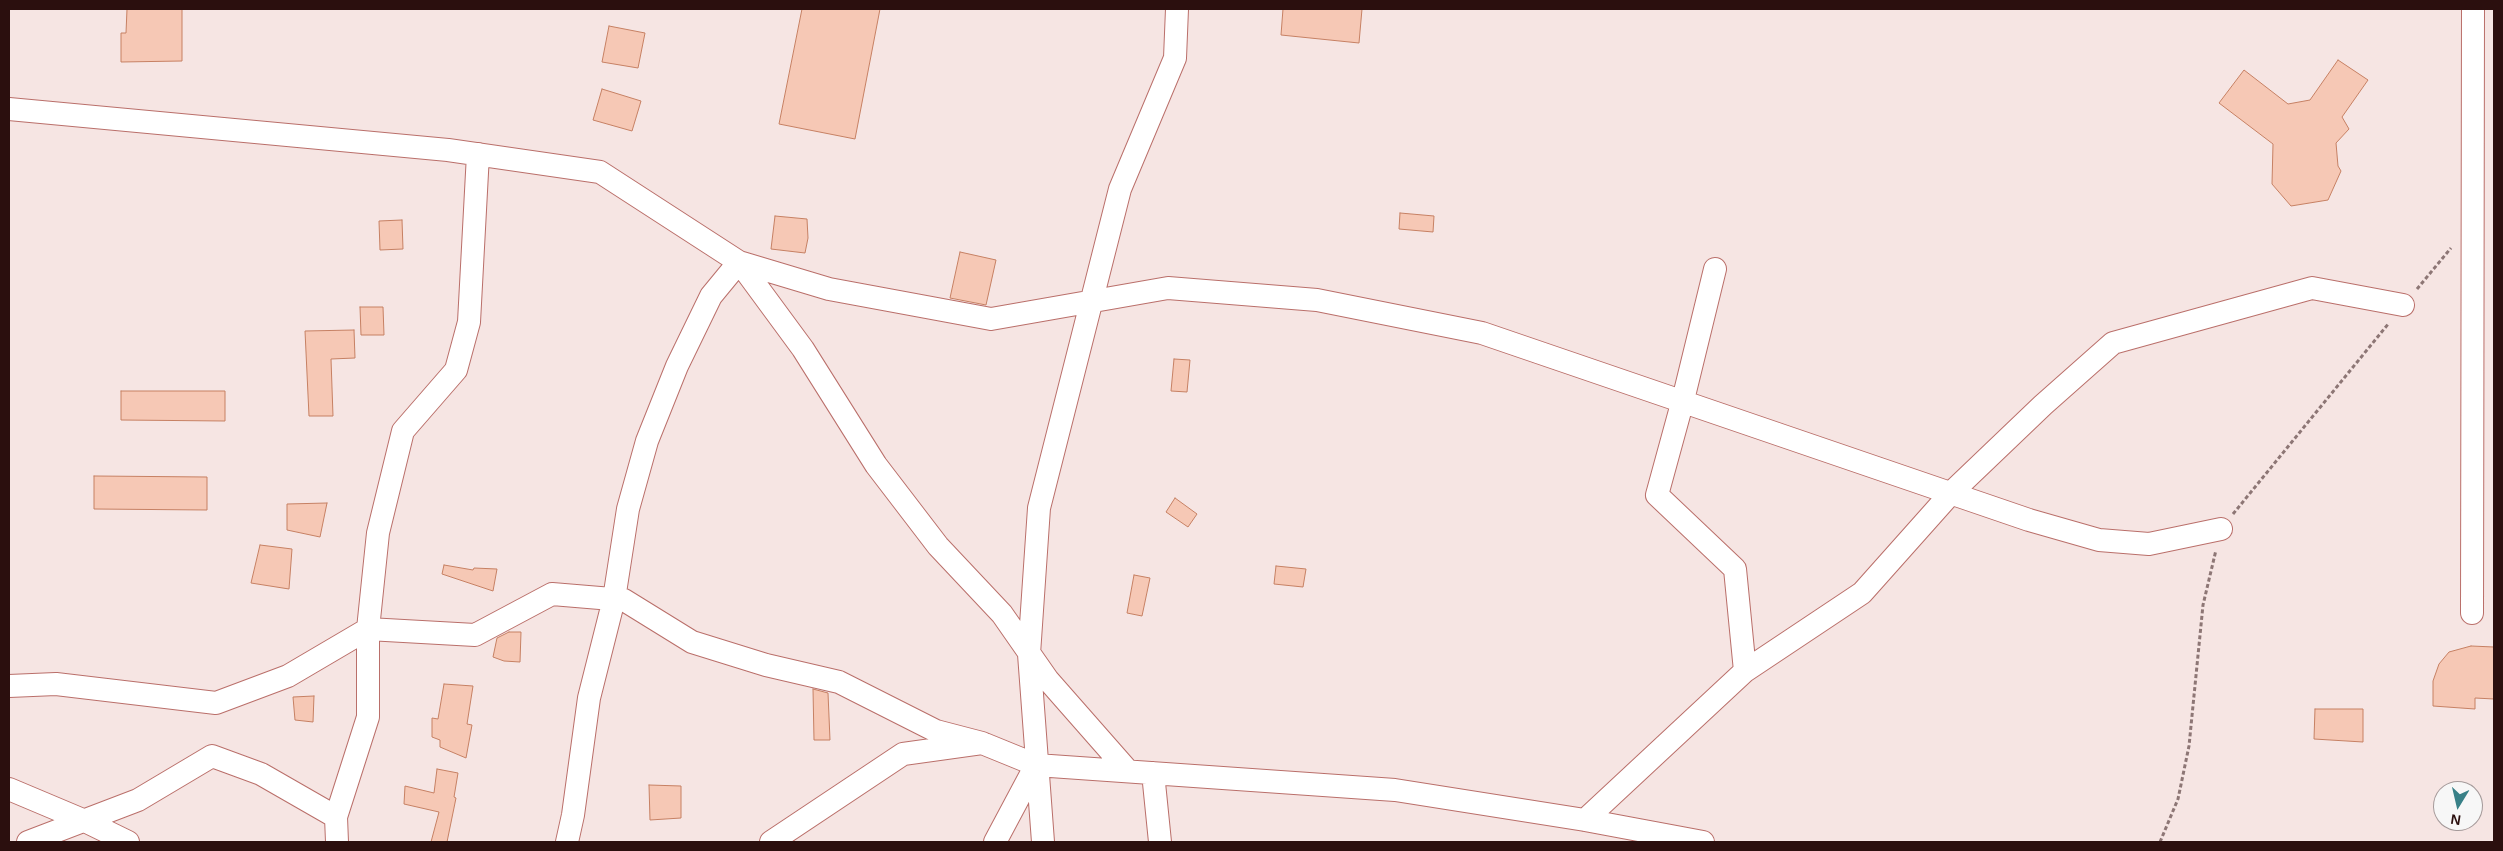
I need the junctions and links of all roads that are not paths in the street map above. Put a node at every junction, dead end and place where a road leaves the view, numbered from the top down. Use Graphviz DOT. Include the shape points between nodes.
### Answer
graph roads {
  1 [pos="1177,9"];
  2 [pos="2473,9"];
  3 [pos="9,109"];
  4 [pos="478,154"];
  5 [pos="739,262"];
  6 [pos="1715,269"];
  7 [pos="1091,301"];
  8 [pos="2403,305"];
  9 [pos="1683,400"];
  10 [pos="1952,492"];
  11 [pos="2221,529"];
  12 [pos="614,599"];
  13 [pos="2472,613"];
  14 [pos="368,629"];
  15 [pos="1029,654"];
  16 [pos="1745,672"];
  17 [pos="9,686"];
  18 [pos="982,743"];
  19 [pos="1036,765"];
  20 [pos="1128,771"];
  21 [pos="1153,773"];
  22 [pos="9,789"];
  23 [pos="336,817"];
  24 [pos="1585,820"];
  25 [pos="85,821"];
  26 [pos="28,842"];
  27 [pos="128,842"];
  28 [pos="337,842"];
  29 [pos="567,842"];
  30 [pos="770,842"];
  31 [pos="995,842"];
  32 [pos="1043,842"];
  33 [pos="1160,842"];
  34 [pos="1703,842"];
  1 -- 7 [label="street" via="1175,58 1120,189"];
  2 -- 13 [label="street"];
  3 -- 4 [label="street"];
  4 -- 5 [label="street" via="600,172"];
  4 -- 14 [label="street" via="469,322 456,370 403,431 378,533"];
  5 -- 7 [label="street" via="829,289 990,319"];
  5 -- 12 [label="street" via="711,296 677,366 647,441 628,509"];
  5 -- 15 [label="street" via="803,349 876,465 938,546 1002,614"];
  6 -- 9 [label="street"];
  7 -- 9 [label="street" via="1168,288 1317,300 1482,333"];
  7 -- 15 [label="street" via="1040,508"];
  8 -- 10 [label="street" via="2312,288 2113,343"];
  9 -- 10 [label="street"];
  9 -- 16 [label="street" via="1657,495 1735,568"];
  10 -- 11 [label="street" via="2029,520 2099,540 2149,544"];
  10 -- 16 [label="street" via="1862,593"];
  12 -- 14 [label="street" via="552,594 475,635"];
  12 -- 18 [label="street" via="624,600 692,642 766,665 840,682 936,731"];
  12 -- 29 [label="street" via="589,698"];
  14 -- 17 [label="street" via="288,676 216,703 56,684"];
  14 -- 23 [label="street" via="368,717"];
  15 -- 19 [label="street"];
  15 -- 20 [label="street"];
  16 -- 24 [label="street"];
  18 -- 19 [label="street"];
  18 -- 30 [label="street" via="903,754"];
  19 -- 20 [label="street"];
  19 -- 31 [label="street"];
  19 -- 32 [label="street"];
  20 -- 21 [label="street"];
  21 -- 24 [label="street" via="1395,790"];
  21 -- 33 [label="street"];
  22 -- 25 [label="street"];
  23 -- 25 [label="street" via="261,774 212,756 138,800"];
  23 -- 28 [label="street"];
  24 -- 34 [label="street"];
  25 -- 26 [label="street"];
  25 -- 27 [label="street"];
}
